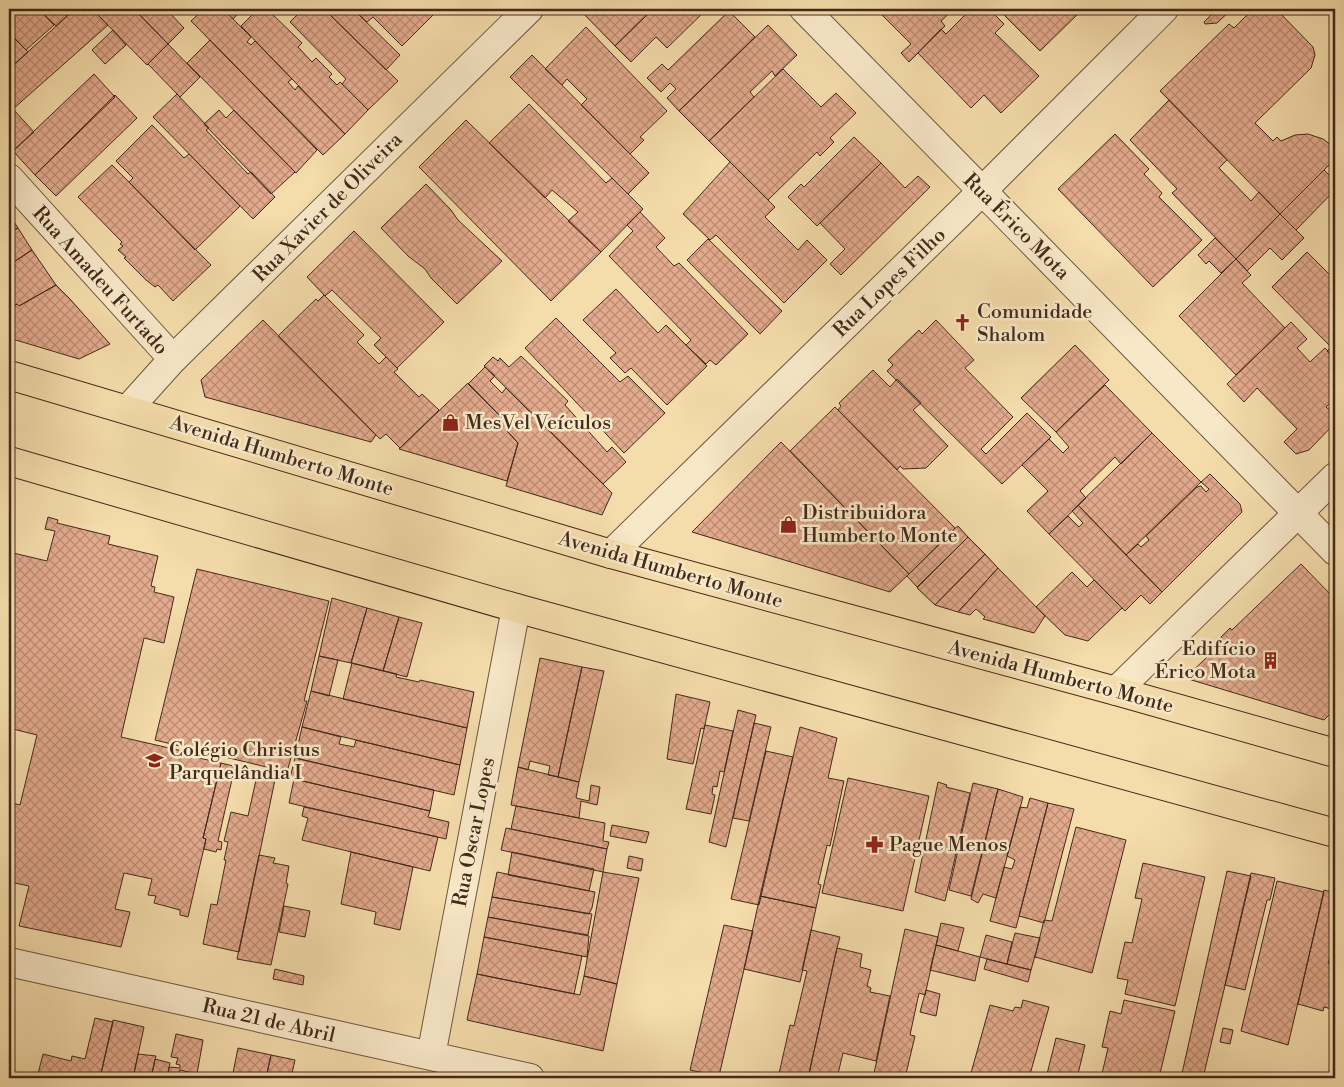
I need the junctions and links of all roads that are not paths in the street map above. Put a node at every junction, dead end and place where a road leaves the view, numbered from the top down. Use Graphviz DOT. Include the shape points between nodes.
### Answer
graph roads {
  1 [pos="529,9"];
  2 [pos="804,9"];
  3 [pos="1164,9"];
  4 [pos="9,178"];
  5 [pos="982,190"];
  6 [pos="173,359"];
  7 [pos="9,375"];
  8 [pos="128,409"];
  9 [pos="9,461"];
  10 [pos="1335,477"];
  11 [pos="1300,512"];
  12 [pos="1335,551"];
  13 [pos="611,554"];
  14 [pos="516,608"];
  15 [pos="1116,691"];
  16 [pos="1335,753"];
  17 [pos="1335,833"];
  18 [pos="9,962"];
  19 [pos="431,1056"];
  20 [pos="472,1072"];
  21 [pos="530,1078"];
  1 -- 6 [label="street, Rua Xavier de Oliveira"];
  2 -- 5 [label="street, Rua Érico Mota"];
  3 -- 5 [label="street, Rua Lopes Filho"];
  4 -- 6 [label="street, Rua Amadeu Furtado"];
  5 -- 11 [label="street, Rua Érico Mota"];
  5 -- 13 [label="street, Rua Lopes Filho"];
  6 -- 8 [label="street, Rua Xavier de Oliveira"];
  7 -- 8 [label="main road, Avenida Humberto Monte"];
  8 -- 13 [label="main road, Avenida Humberto Monte"];
  9 -- 14 [label="main road"];
  10 -- 11 [label="street"];
  11 -- 12 [label="street, Rua Érico Mota"];
  11 -- 15 [label="street"];
  13 -- 15 [label="main road, Avenida Humberto Monte"];
  14 -- 17 [label="main road"];
  14 -- 19 [label="street, Rua Oscar Lopes"];
  15 -- 16 [label="main road, Avenida Humberto Monte"];
  18 -- 19 [label="street, Rua 21 de Abril"];
  19 -- 20 [label="street, Rua 21 de Abril"];
  20 -- 21 [label="street, Rua 21 de Abril"];
}
